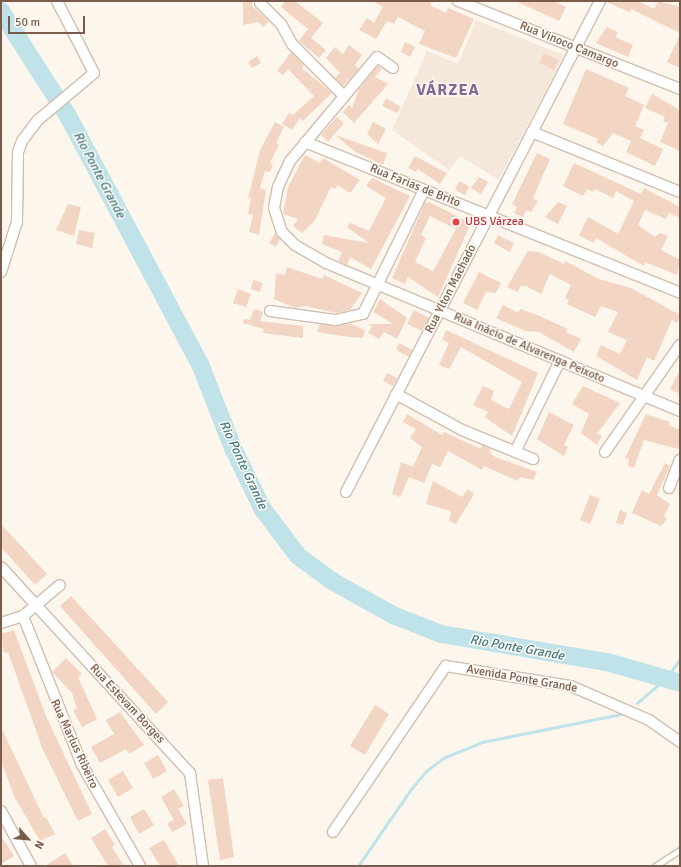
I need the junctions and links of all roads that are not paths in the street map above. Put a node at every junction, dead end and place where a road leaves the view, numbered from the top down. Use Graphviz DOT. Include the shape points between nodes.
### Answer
graph roads {
  1 [pos="57,1"];
  2 [pos="458,1"];
  3 [pos="600,1"];
  4 [pos="260,3"];
  5 [pos="576,47"];
  6 [pos="393,68"];
  7 [pos="680,88"];
  8 [pos="344,96"];
  9 [pos="532,132"];
  10 [pos="305,142"];
  11 [pos="424,190"];
  12 [pos="680,192"];
  13 [pos="489,216"];
  14 [pos="1,272"];
  15 [pos="378,285"];
  16 [pos="680,293"];
  17 [pos="440,310"];
  18 [pos="270,311"];
  19 [pos="680,345"];
  20 [pos="560,361"];
  21 [pos="396,394"];
  22 [pos="644,396"];
  23 [pos="680,411"];
  24 [pos="515,452"];
  25 [pos="605,452"];
  26 [pos="533,459"];
  27 [pos="680,460"];
  28 [pos="669,488"];
  29 [pos="346,492"];
  30 [pos="1,567"];
  31 [pos="60,585"];
  32 [pos="36,605"];
  33 [pos="24,616"];
  34 [pos="1,623"];
  35 [pos="680,742"];
  36 [pos="1,811"];
  37 [pos="333,832"];
  38 [pos="680,850"];
  39 [pos="31,866"];
  40 [pos="140,866"];
  41 [pos="203,866"];
  42 [pos="655,866"];
  1 -- 14 [label="street" via="94,73 38,120 22,141 18,152 17,222"];
  2 -- 5 [label="street, Rua Vinoco Camargo"];
  3 -- 5 [label="street, Rua Ylton Machado"];
  4 -- 8 [label="street" via="281,24 292,44"];
  5 -- 7 [label="street, Rua Vinoco Camargo"];
  5 -- 9 [label="street, Rua Ylton Machado"];
  6 -- 8 [label="street" via="377,57"];
  8 -- 10 [label="street"];
  9 -- 12 [label="street"];
  9 -- 13 [label="street, Rua Ylton Machado"];
  10 -- 11 [label="street, Rua Farias de Brito"];
  10 -- 15 [label="street, Rua Inácio de Alvarenga Peixoto" via="278,187 274,208 277,225 308,254"];
  11 -- 13 [label="street, Rua Farias de Brito"];
  11 -- 15 [label="street"];
  13 -- 16 [label="street, Rua Farias de Brito"];
  13 -- 17 [label="street, Rua Ylton Machado"];
  15 -- 17 [label="street, Rua Inácio de Alvarenga Peixoto"];
  15 -- 18 [label="street" via="363,314 354,319 316,320"];
  17 -- 20 [label="street, Rua Inácio de Alvarenga Peixoto"];
  17 -- 21 [label="street, Rua Ylton Machado"];
  19 -- 22 [label="street"];
  20 -- 22 [label="street, Rua Inácio de Alvarenga Peixoto"];
  20 -- 24 [label="street"];
  21 -- 24 [label="street" via="462,430"];
  21 -- 29 [label="street, Rua Ylton Machado"];
  22 -- 23 [label="street, Rua Inácio de Alvarenga Peixoto"];
  22 -- 25 [label="street"];
  24 -- 26 [label="street"];
  27 -- 28 [label="street"];
  30 -- 32 [label="street, Rua Estevam Borges"];
  31 -- 32 [label="street"];
  32 -- 33 [label="street"];
  32 -- 41 [label="street, Rua Estevam Borges" via="190,773"];
  33 -- 34 [label="street"];
  33 -- 40 [label="street, Rua Marlus Ribeiro" via="82,765"];
  35 -- 37 [label="street, Avenida Ponte Grande" via="649,720 571,686 446,666"];
  36 -- 39 [label="street"];
  38 -- 42 [label="lane"];
}
